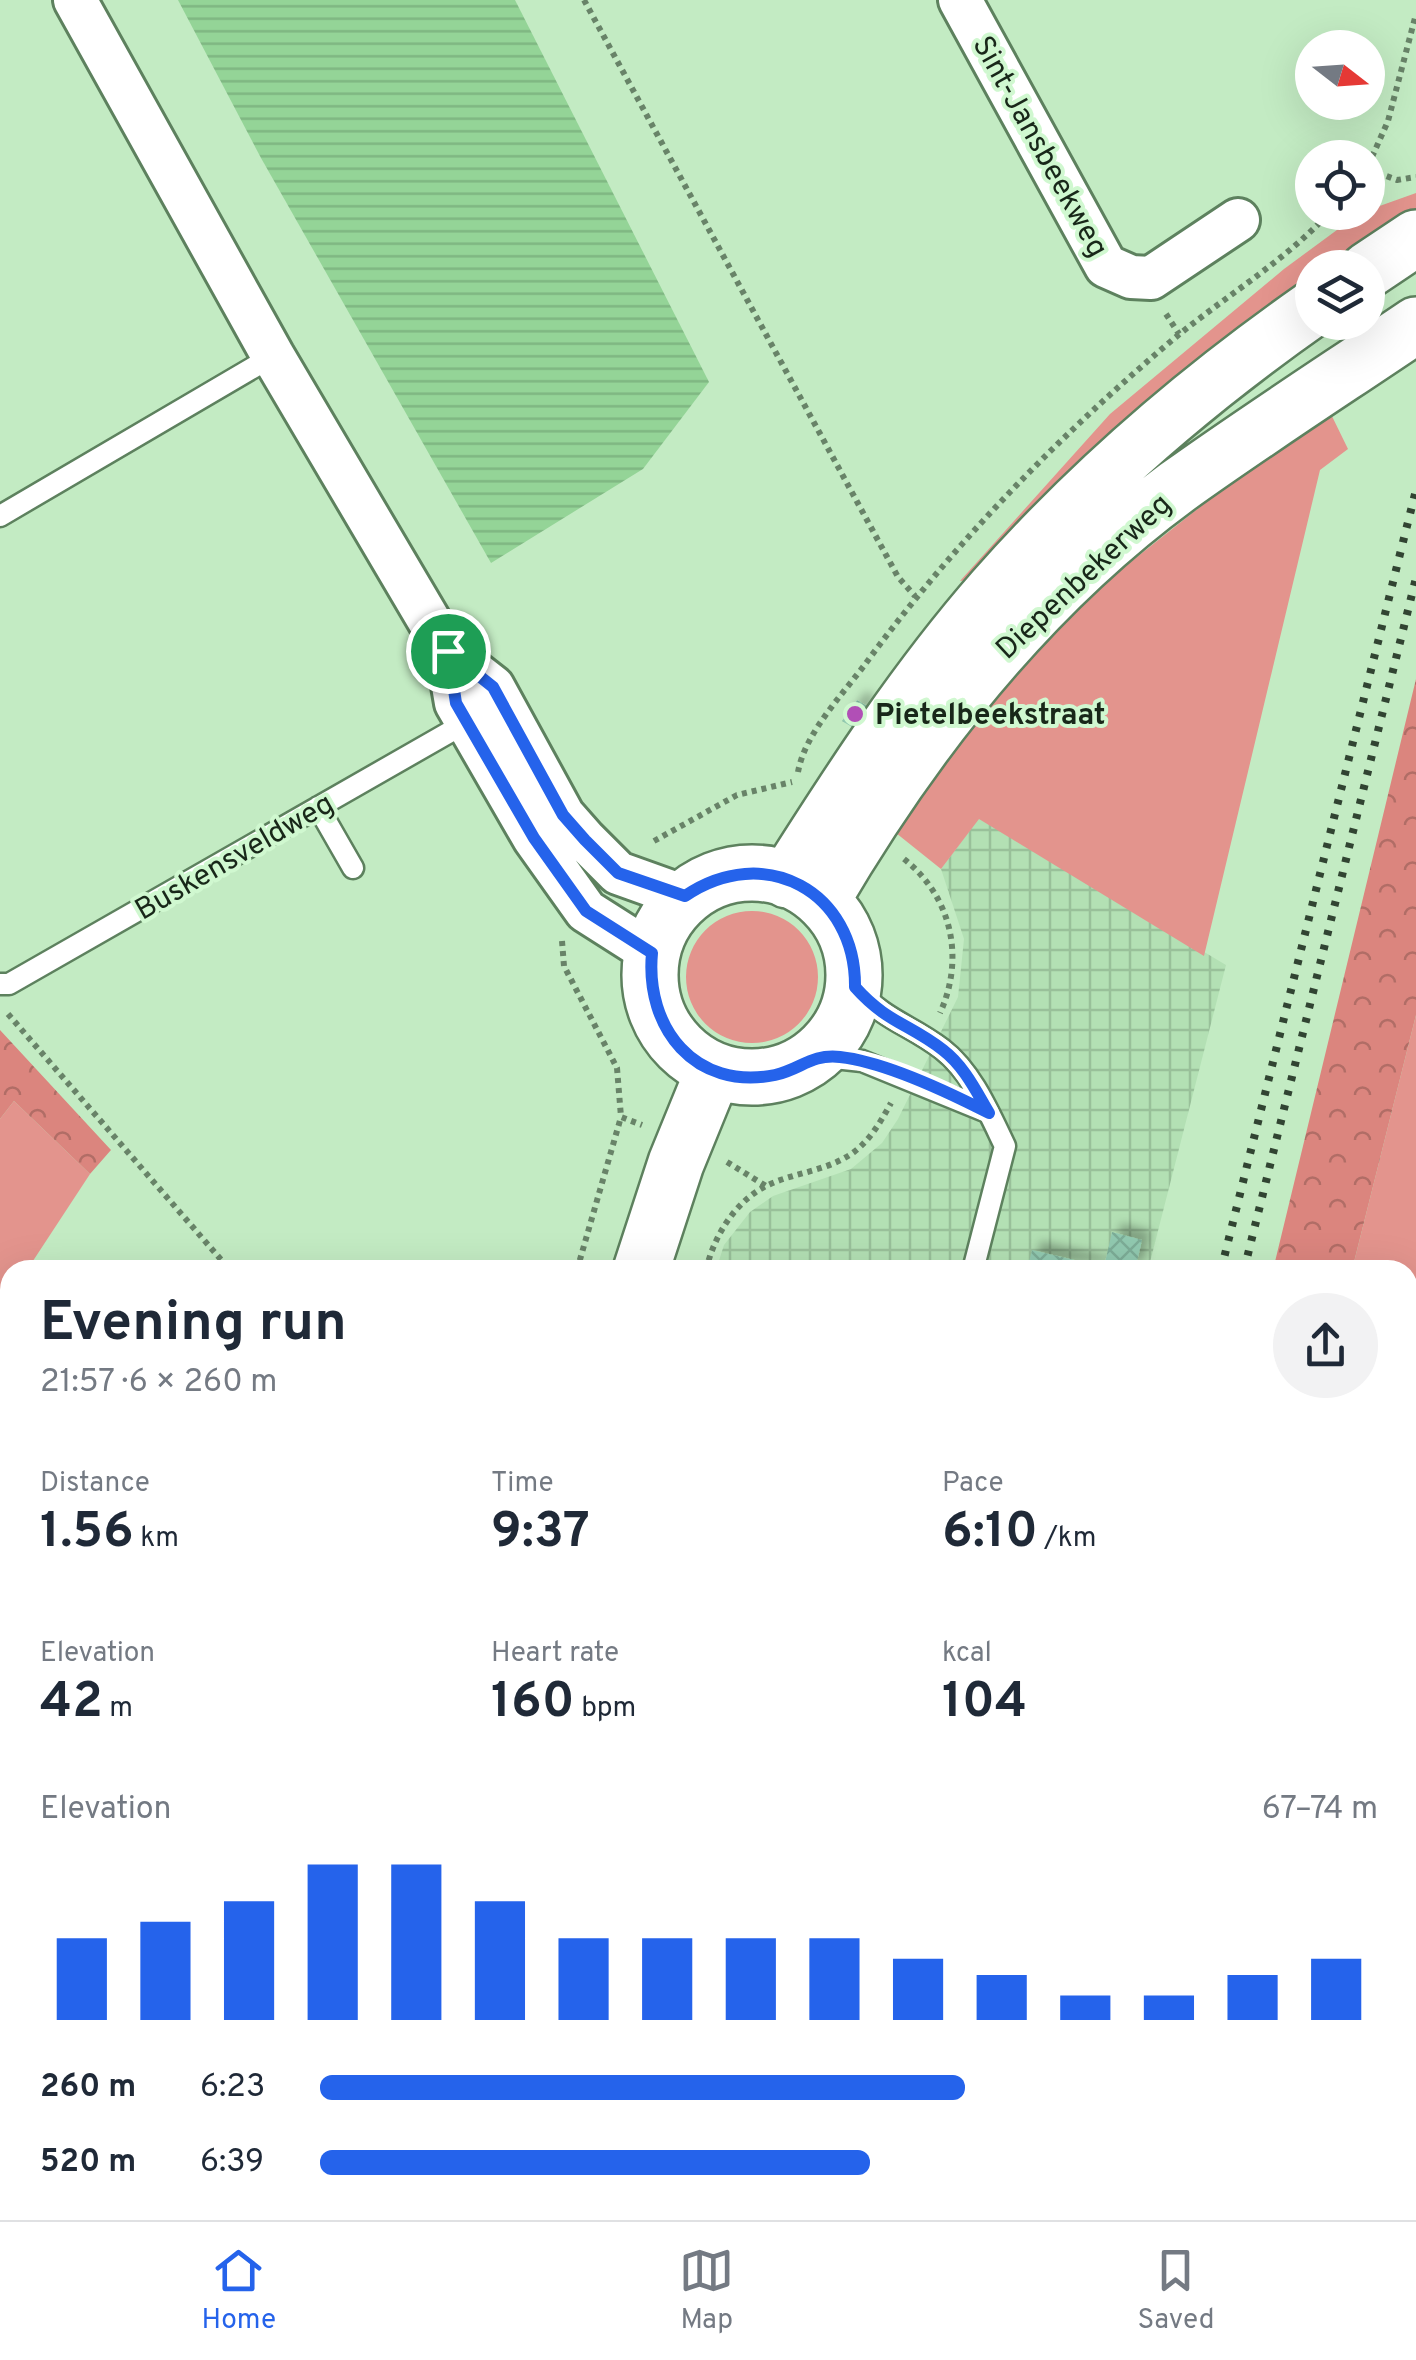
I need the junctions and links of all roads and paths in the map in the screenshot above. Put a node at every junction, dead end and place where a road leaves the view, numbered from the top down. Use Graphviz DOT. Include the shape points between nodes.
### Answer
graph roads {
  1 [pos="74,0"];
  2 [pos="584,0"];
  3 [pos="960,0"];
  4 [pos="1416,14"];
  5 [pos="1380,140"];
  6 [pos="1385,175"];
  7 [pos="1416,177"];
  8 [pos="1238,220"];
  9 [pos="1416,238"];
  10 [pos="1385,259"];
  11 [pos="1295,322"];
  12 [pos="1416,325"];
  13 [pos="274,356"];
  14 [pos="0,516"];
  15 [pos="915,596"];
  16 [pos="484,712"];
  17 [pos="318,807"];
  18 [pos="353,868"];
  19 [pos="805,890"];
  20 [pos="685,896"];
  21 [pos="652,953"];
  22 [pos="0,984"];
  23 [pos="855,987"];
  24 [pos="0,1004"];
  25 [pos="816,1056"];
  26 [pos="714,1070"];
  27 [pos="989,1113"];
  28 [pos="621,1117"];
  29 [pos="746,1170"];
  30 [pos="221,1260"];
  31 [pos="580,1260"];
  32 [pos="645,1260"];
  33 [pos="710,1260"];
  34 [pos="976,1260"];
  1 -- 13 [label="street"];
  2 -- 15 [label="path" via="898,577"];
  3 -- 8 [label="street, Sint-Jansbeekweg" via="1106,266 1151,278"];
  4 -- 5 [label="path"];
  6 -- 7 [label="path"];
  9 -- 10 [label="main road"];
  11 -- 19 [label="main road, Diepenbekerweg" via="1173,416 994,589 892,718"];
  12 -- 19 [label="main road, Diepenbekerweg" via="1174,489 1066,583 956,701 862,832"];
  13 -- 14 [label="lane"];
  13 -- 16 [label="street" via="448,651 493,687"];
  16 -- 17 [label="lane, Buskensveldweg"];
  16 -- 20 [label="street" via="563,815 618,873"];
  16 -- 21 [label="street" via="534,838 586,911"];
  17 -- 18 [label="lane"];
  17 -- 22 [label="lane, Buskensveldweg"];
  19 -- 20 [label="main road" via="745,872"];
  19 -- 23 [label="main road" via="844,928"];
  20 -- 21 [label="main road" via="656,932"];
  21 -- 26 [label="main road" via="652,999 660,1020 688,1056"];
  23 -- 25 [label="main road" via="842,1025"];
  23 -- 27 [label="lane" via="890,1021 942,1049"];
  24 -- 30 [label="path"];
  25 -- 26 [label="main road" via="778,1074 742,1077"];
  25 -- 27 [label="lane" via="862,1061"];
  26 -- 32 [label="main road"];
  27 -- 34 [label="lane" via="1005,1146"];
  28 -- 31 [label="path"];
  29 -- 33 [label="path" via="766,1186 724,1226"];
}
